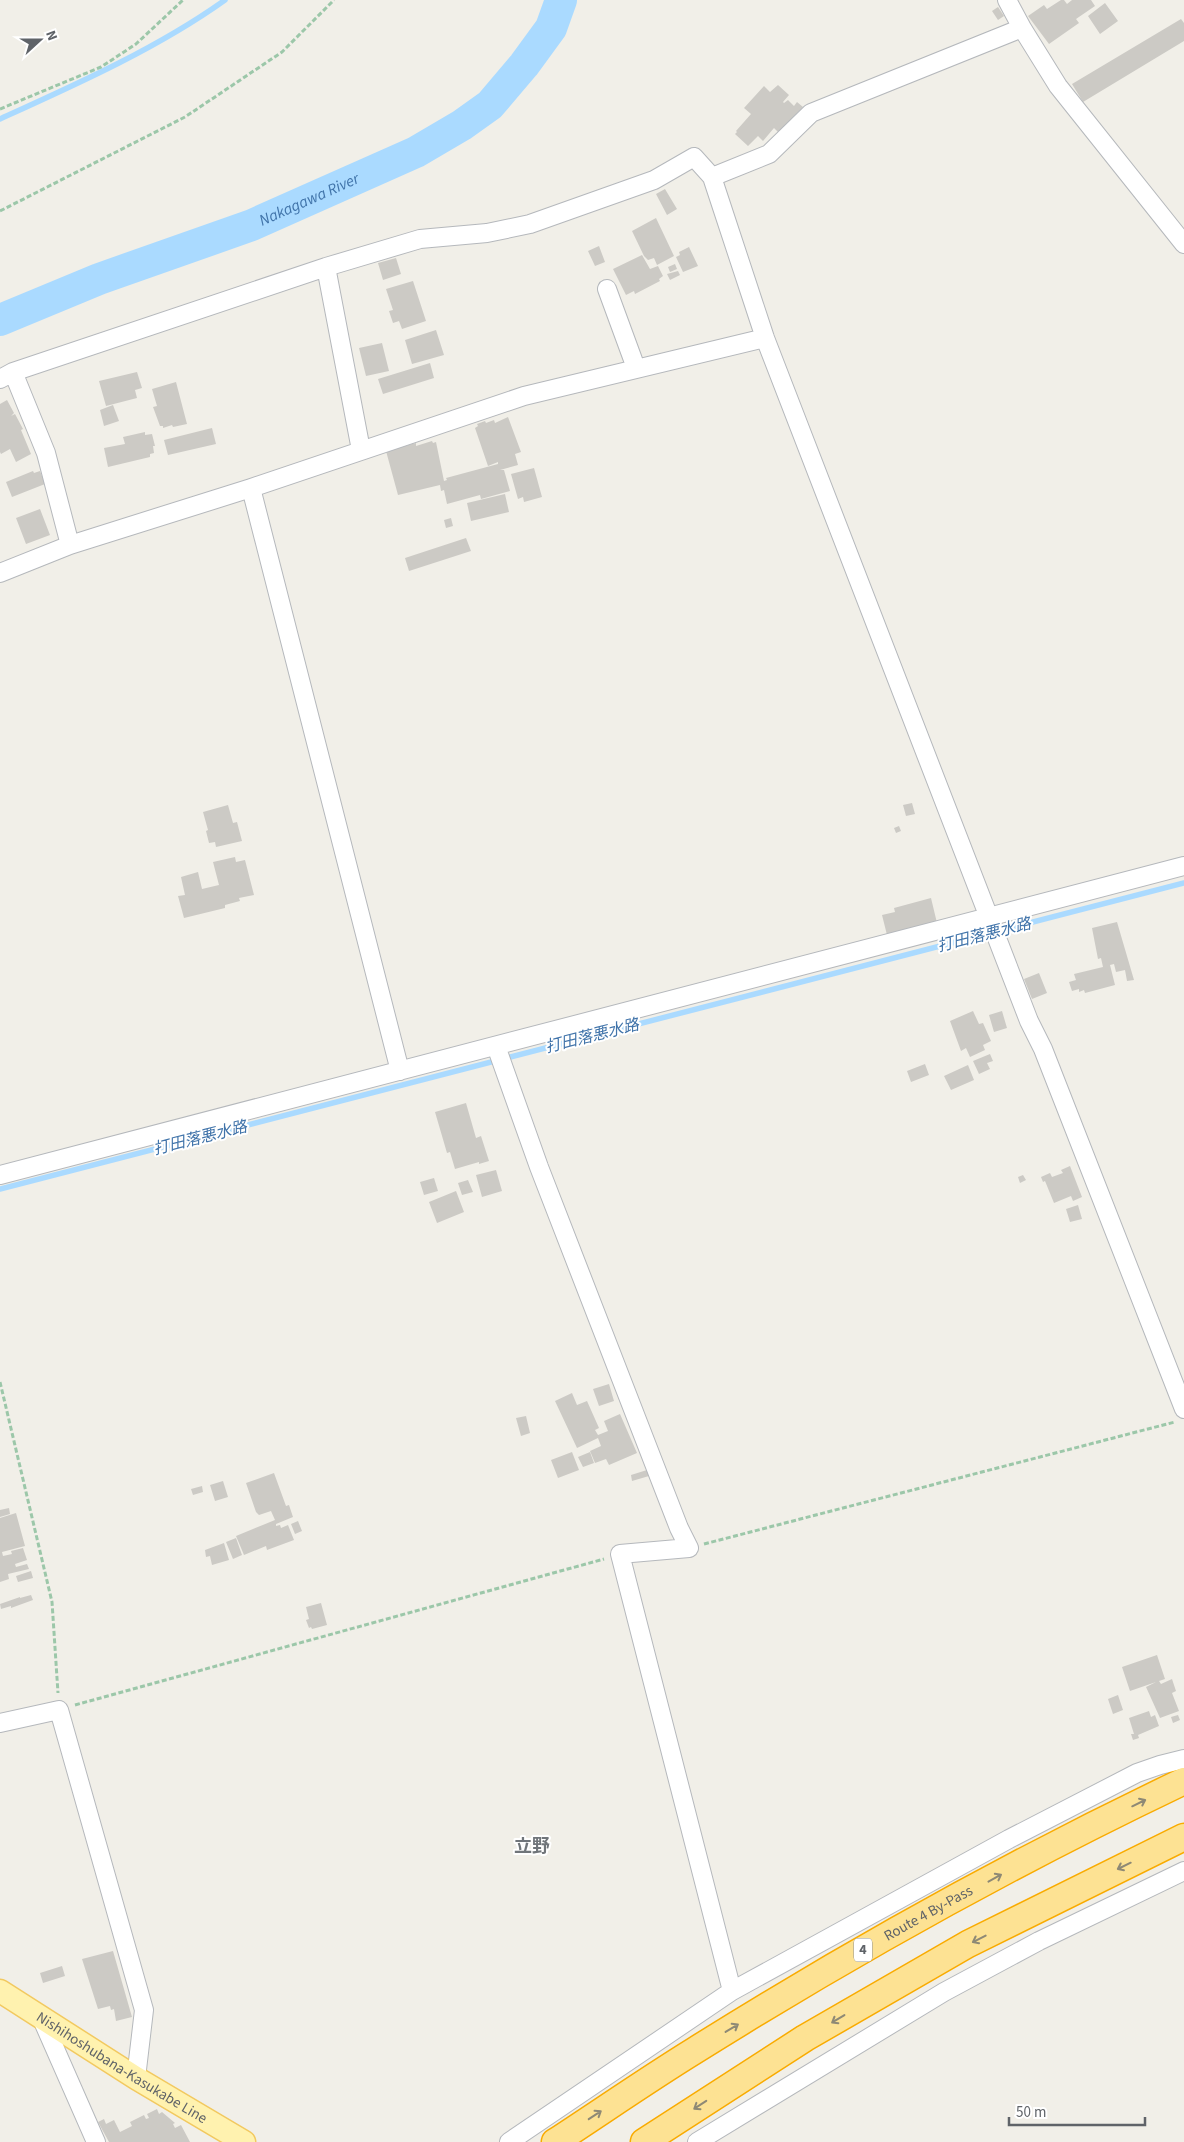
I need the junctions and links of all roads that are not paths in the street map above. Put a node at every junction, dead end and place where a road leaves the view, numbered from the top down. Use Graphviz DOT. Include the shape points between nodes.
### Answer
graph roads {
  1 [pos="1007,0"];
  2 [pos="1022,28"];
  3 [pos="712,177"];
  4 [pos="1184,244"];
  5 [pos="326,267"];
  6 [pos="607,289"];
  7 [pos="765,338"];
  8 [pos="636,368"];
  9 [pos="7,376"];
  10 [pos="361,450"];
  11 [pos="251,488"];
  12 [pos="70,545"];
  13 [pos="0,573"];
  14 [pos="1184,866"];
  15 [pos="990,917"];
  16 [pos="496,1046"];
  17 [pos="400,1071"];
  18 [pos="0,1175"];
  19 [pos="1181,1415"];
  20 [pos="0,1723"];
  21 [pos="1184,1759"];
  22 [pos="1184,1782"];
  23 [pos="1184,1837"];
  24 [pos="1184,1871"];
  25 [pos="0,1991"];
  26 [pos="732,1991"];
  27 [pos="41,2017"];
  28 [pos="136,2078"];
  29 [pos="96,2142"];
  30 [pos="244,2142"];
  31 [pos="508,2142"];
  32 [pos="554,2142"];
  33 [pos="644,2142"];
  34 [pos="697,2142"];
  1 -- 2 [label="street"];
  2 -- 3 [label="street" via="811,113 769,154"];
  2 -- 4 [label="street" via="1058,86"];
  3 -- 5 [label="street" via="694,156 654,180 530,224 487,233 420,239"];
  3 -- 7 [label="street"];
  5 -- 9 [label="street"];
  5 -- 10 [label="street"];
  6 -- 8 [label="street"];
  7 -- 8 [label="street"];
  7 -- 15 [label="street"];
  8 -- 10 [label="street" via="524,396"];
  9 -- 12 [label="street" via="46,453"];
  10 -- 11 [label="street"];
  11 -- 12 [label="street"];
  11 -- 17 [label="street"];
  12 -- 13 [label="street"];
  14 -- 15 [label="street"];
  15 -- 16 [label="street"];
  15 -- 19 [label="street"];
  16 -- 17 [label="street"];
  16 -- 26 [label="street" via="557,1213 689,1548 620,1554"];
  17 -- 18 [label="street"];
  20 -- 28 [label="street" via="58,1710 144,2010"];
  21 -- 26 [label="street" via="1137,1773 1017,1834"];
  32 -- 22 [label="highway, Route 4 By-Pass / 4, one-way" via="693,2051 862,1951 1038,1853"];
  23 -- 33 [label="highway, one-way" via="944,1958 805,2038"];
  24 -- 34 [label="street" via="944,1992"];
  25 -- 27 [label="main road, Nishihoshubana-Kasukabe Line"];
  26 -- 31 [label="street"];
  27 -- 28 [label="main road, Nishihoshubana-Kasukabe Line"];
  27 -- 29 [label="street"];
  28 -- 30 [label="main road, Nishihoshubana-Kasukabe Line"];
}
